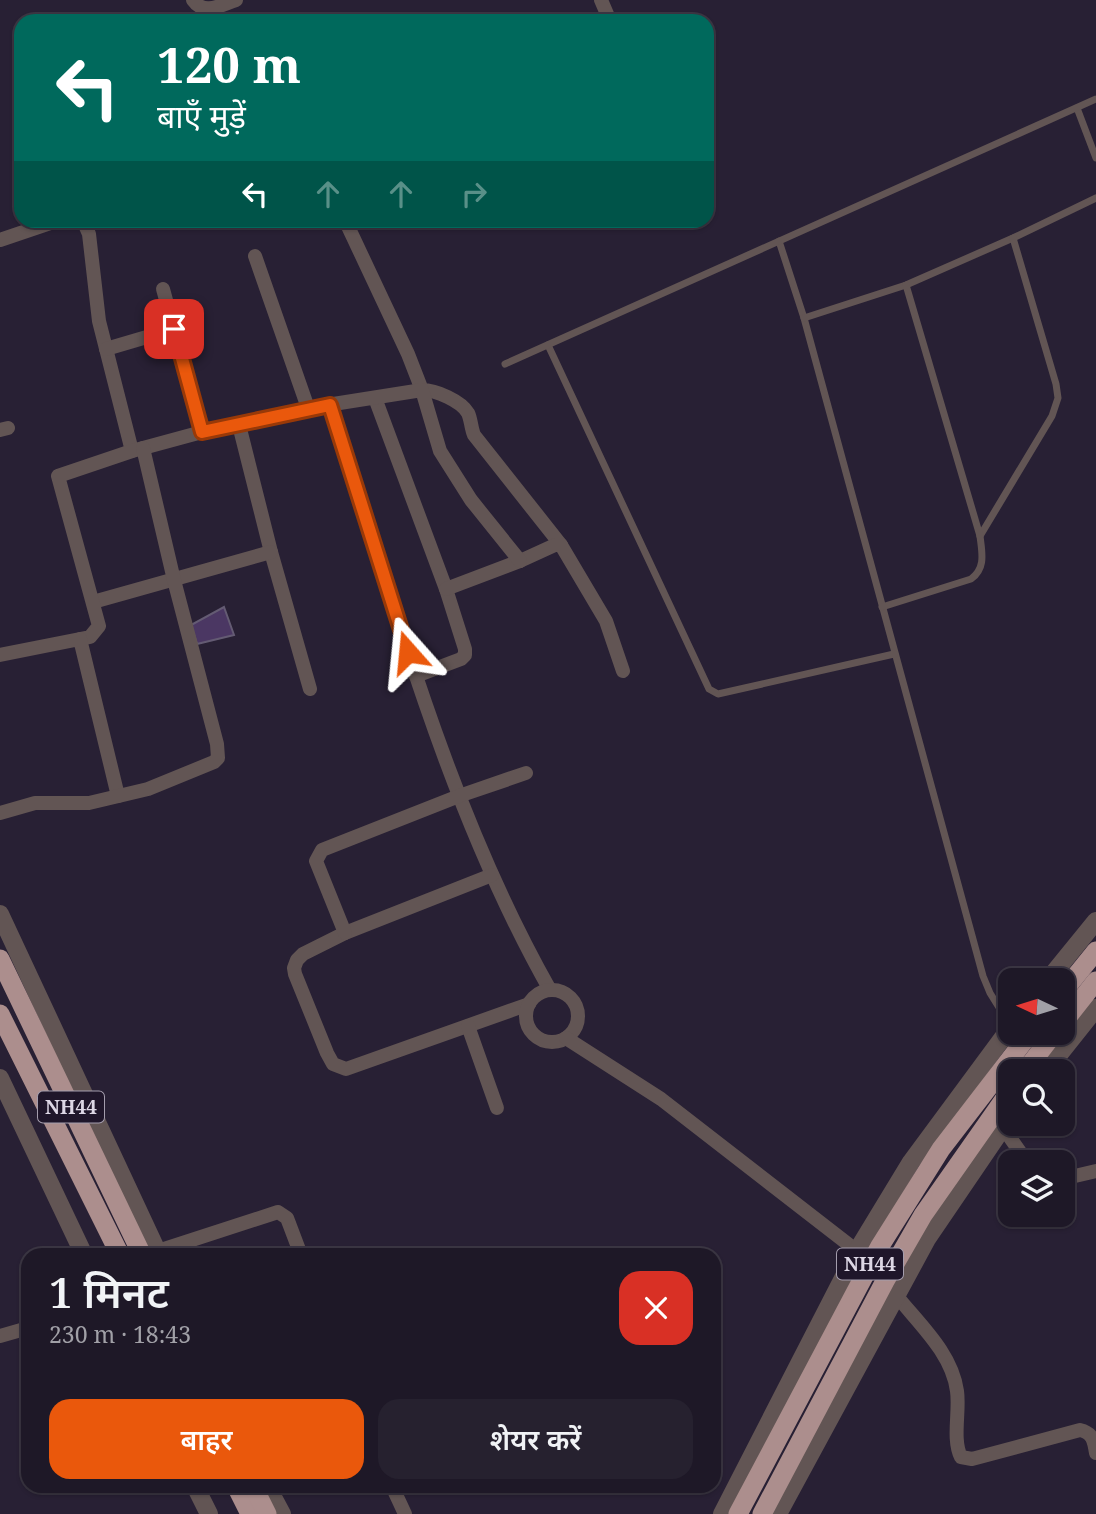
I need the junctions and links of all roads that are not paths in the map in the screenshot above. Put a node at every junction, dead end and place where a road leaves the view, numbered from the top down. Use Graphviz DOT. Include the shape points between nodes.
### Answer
graph roads {
  1 [pos="193,0"];
  2 [pos="236,0"];
  3 [pos="209,14"];
  4 [pos="213,14"];
  5 [pos="1096,99"];
  6 [pos="1077,108"];
  7 [pos="1096,158"];
  8 [pos="1096,198"];
  9 [pos="35,228"];
  10 [pos="86,228"];
  11 [pos="349,228"];
  12 [pos="1013,238"];
  13 [pos="0,240"];
  14 [pos="779,241"];
  15 [pos="256,256"];
  16 [pos="906,285"];
  17 [pos="163,289"];
  18 [pos="804,318"];
  19 [pos="174,329"];
  20 [pos="548,345"];
  21 [pos="107,349"];
  22 [pos="505,364"];
  23 [pos="422,390"];
  24 [pos="375,398"];
  25 [pos="330,405"];
  26 [pos="308,408"];
  27 [pos="239,425"];
  28 [pos="202,432"];
  29 [pos="138,450"];
  30 [pos="981,536"];
  31 [pos="561,545"];
  32 [pos="271,552"];
  33 [pos="520,561"];
  34 [pos="174,580"];
  35 [pos="446,589"];
  36 [pos="93,602"];
  37 [pos="883,607"];
  38 [pos="80,639"];
  39 [pos="894,653"];
  40 [pos="0,655"];
  41 [pos="624,671"];
  42 [pos="416,676"];
  43 [pos="310,689"];
  44 [pos="526,774"];
  45 [pos="118,796"];
  46 [pos="459,796"];
  47 [pos="0,813"];
  48 [pos="492,875"];
  49 [pos="0,914"];
  50 [pos="1096,921"];
  51 [pos="345,933"];
  52 [pos="1096,951"];
  53 [pos="0,959"];
  54 [pos="1058,968"];
  55 [pos="1075,977"];
  56 [pos="1096,981"];
  57 [pos="550,990"];
  58 [pos="529,1004"];
  59 [pos="998,1007"];
  60 [pos="1075,1008"];
  61 [pos="1096,1008"];
  62 [pos="0,1014"];
  63 [pos="468,1026"];
  64 [pos="566,1038"];
  65 [pos="998,1043"];
  66 [pos="1021,1045"];
  67 [pos="1045,1045"];
  68 [pos="1034,1059"];
  69 [pos="1056,1059"];
  70 [pos="0,1078"];
  71 [pos="497,1108"];
  72 [pos="998,1108"];
  73 [pos="998,1134"];
  74 [pos="1096,1171"];
  75 [pos="1075,1176"];
  76 [pos="75,1248"];
  77 [pos="117,1248"];
  78 [pos="150,1248"];
  79 [pos="151,1248"];
  80 [pos="168,1248"];
  81 [pos="298,1248"];
  82 [pos="857,1251"];
  83 [pos="896,1295"];
  84 [pos="21,1330"];
  85 [pos="0,1336"];
  86 [pos="1096,1452"];
  87 [pos="198,1493"];
  88 [pos="240,1493"];
  89 [pos="256,1493"];
  90 [pos="271,1493"];
  91 [pos="395,1493"];
  92 [pos="726,1513"];
  93 [pos="209,1514"];
  94 [pos="250,1514"];
  95 [pos="267,1514"];
  96 [pos="282,1514"];
  97 [pos="405,1514"];
  98 [pos="762,1514"];
  99 [pos="778,1514"];
  1 -- 3 [label="street"];
  2 -- 4 [label="street"];
  5 -- 6 [label="lane"];
  6 -- 7 [label="lane"];
  6 -- 14 [label="lane"];
  8 -- 12 [label="lane"];
  9 -- 13 [label="street"];
  10 -- 21 [label="street"];
  11 -- 23 [label="street"];
  12 -- 16 [label="lane"];
  12 -- 30 [label="lane" via="1058,398 1044,432"];
  14 -- 18 [label="lane"];
  14 -- 20 [label="lane"];
  15 -- 26 [label="street"];
  16 -- 18 [label="lane"];
  16 -- 30 [label="lane"];
  17 -- 19 [label="street"];
  18 -- 37 [label="lane"];
  19 -- 21 [label="street"];
  19 -- 28 [label="street"];
  20 -- 22 [label="lane"];
  20 -- 39 [label="lane" via="709,689 718,694"];
  21 -- 29 [label="street"];
  23 -- 24 [label="street"];
  23 -- 31 [label="street" via="435,392 468,413 474,435"];
  23 -- 33 [label="street" via="440,451 471,500"];
  24 -- 25 [label="street"];
  24 -- 35 [label="street"];
  25 -- 26 [label="street"];
  25 -- 42 [label="street"];
  26 -- 27 [label="street"];
  27 -- 28 [label="street"];
  27 -- 32 [label="street"];
  28 -- 29 [label="street"];
  29 -- 34 [label="street"];
  29 -- 36 [label="street" via="58,476"];
  30 -- 37 [label="lane" via="983,558 978,574"];
  31 -- 33 [label="street"];
  31 -- 41 [label="street" via="606,621"];
  32 -- 34 [label="street"];
  32 -- 43 [label="street"];
  33 -- 35 [label="street"];
  34 -- 36 [label="street"];
  34 -- 45 [label="street" via="218,758 148,789"];
  35 -- 42 [label="street" via="465,656"];
  36 -- 38 [label="street" via="99,626 90,637"];
  37 -- 39 [label="lane"];
  38 -- 40 [label="street"];
  38 -- 45 [label="street"];
  39 -- 59 [label="lane" via="983,976"];
  42 -- 46 [label="street"];
  44 -- 46 [label="street"];
  45 -- 47 [label="street" via="89,803 35,803"];
  46 -- 48 [label="street"];
  46 -- 51 [label="street" via="321,850 316,861"];
  48 -- 51 [label="street"];
  48 -- 57 [label="street"];
  49 -- 79 [label="street"];
  50 -- 54 [label="street"];
  51 -- 63 [label="street" via="303,954 294,968 333,1063 346,1069"];
  52 -- 55 [label="highway"];
  53 -- 78 [label="highway, NH44"];
  56 -- 60 [label="highway"];
  57 -- 58 [label="street"];
  57 -- 64 [label="street" via="566,995 576,1008 576,1025"];
  58 -- 63 [label="street"];
  58 -- 64 [label="street" via="526,1021 534,1035 550,1042"];
  61 -- 69 [label="street"];
  62 -- 77 [label="highway, NH44"];
  63 -- 71 [label="street"];
  64 -- 82 [label="street" via="661,1099"];
  65 -- 82 [label="street" via="911,1162"];
  66 -- 92 [label="highway, NH44" via="941,1149"];
  67 -- 68 [label="highway"];
  70 -- 76 [label="street"];
  72 -- 98 [label="highway, NH44" via="923,1215"];
  73 -- 83 [label="street"];
  74 -- 75 [label="street"];
  80 -- 81 [label="street" via="278,1212 287,1218"];
  82 -- 92 [label="street"];
  83 -- 86 [label="street" via="949,1363 958,1395 961,1457 972,1459 1080,1430 1088,1431"];
  83 -- 99 [label="street"];
  84 -- 85 [label="street"];
  87 -- 93 [label="street"];
  88 -- 94 [label="highway"];
  89 -- 95 [label="highway"];
  90 -- 96 [label="street"];
  91 -- 97 [label="street"];
}
